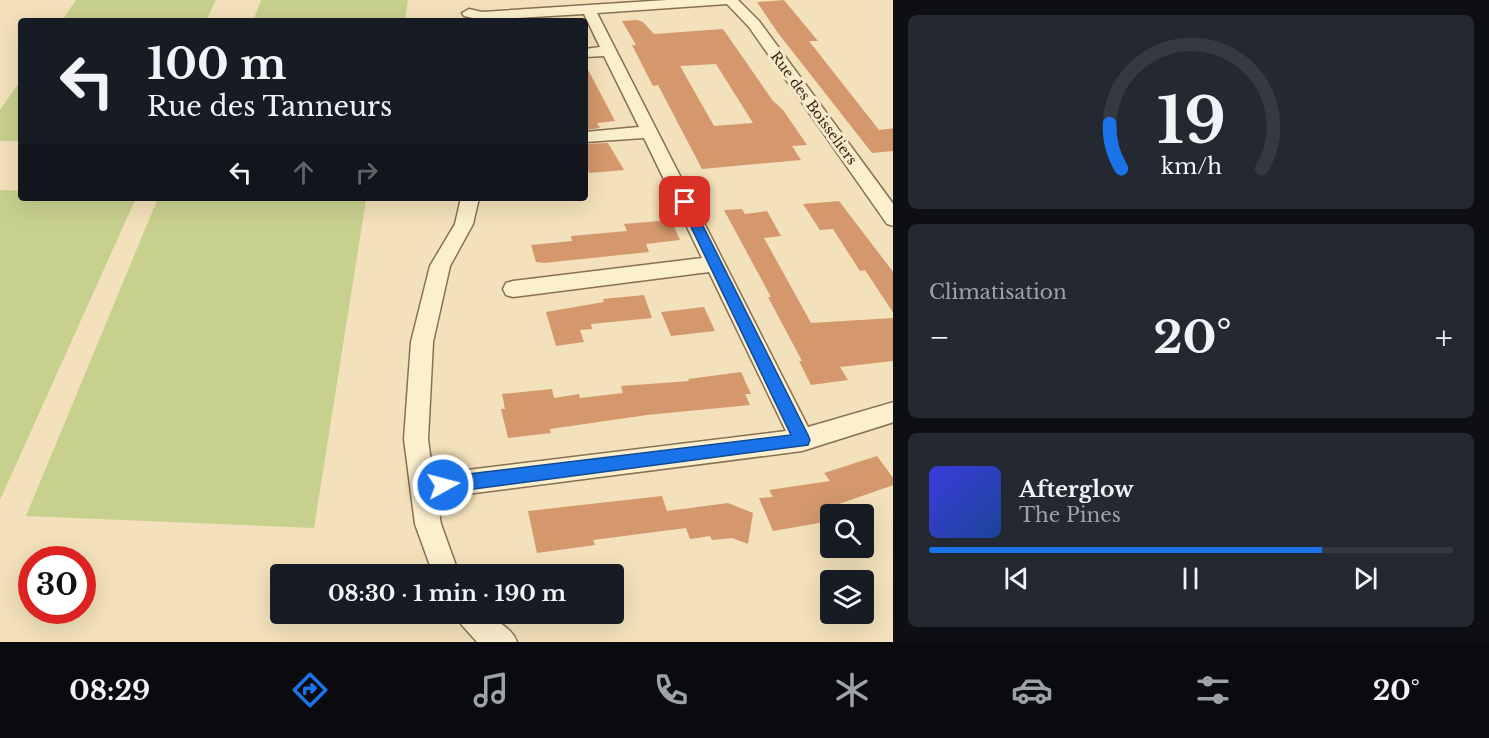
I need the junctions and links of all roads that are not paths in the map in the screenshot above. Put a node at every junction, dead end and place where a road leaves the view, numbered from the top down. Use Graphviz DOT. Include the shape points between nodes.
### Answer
graph roads {
  1 [pos="730,0"];
  2 [pos="589,10"];
  3 [pos="469,11"];
  4 [pos="609,51"];
  5 [pos="588,53"];
  6 [pos="649,132"];
  7 [pos="588,137"];
  8 [pos="469,201"];
  9 [pos="893,218"];
  10 [pos="715,264"];
  11 [pos="513,288"];
  12 [pos="893,412"];
  13 [pos="802,440"];
  14 [pos="421,476"];
  15 [pos="442,564"];
  16 [pos="480,624"];
  17 [pos="503,642"];
  1 -- 2 [label="street"];
  1 -- 9 [label="street, Rue des Boisseliers" via="754,24"];
  2 -- 3 [label="street" via="482,16"];
  2 -- 4 [label="street"];
  4 -- 5 [label="street"];
  4 -- 6 [label="street"];
  6 -- 7 [label="street"];
  6 -- 10 [label="street"];
  8 -- 14 [label="street" via="464,224 440,266 422,342 416,439"];
  10 -- 11 [label="street"];
  10 -- 13 [label="street"];
  12 -- 13 [label="street"];
  13 -- 14 [label="street" via="443,485"];
  14 -- 15 [label="street" via="428,524"];
  16 -- 17 [label="street"];
}
